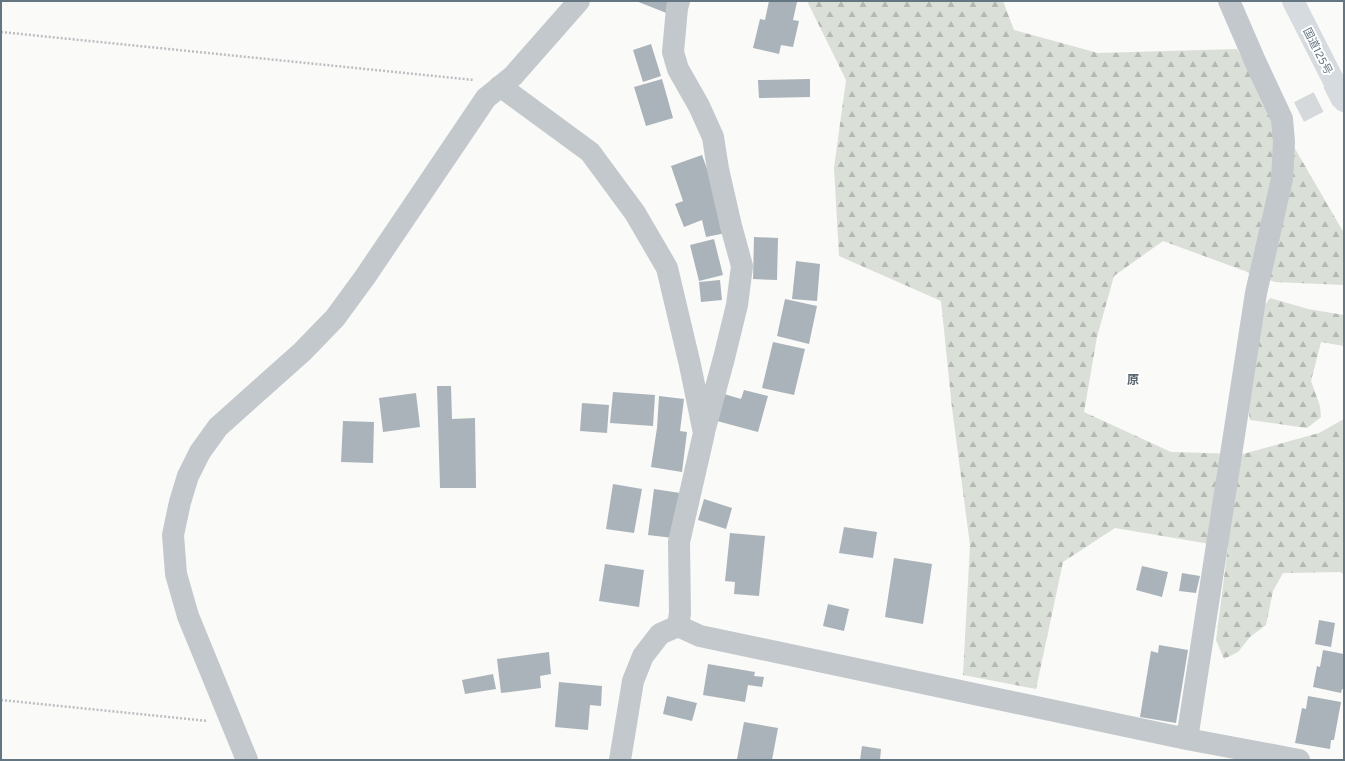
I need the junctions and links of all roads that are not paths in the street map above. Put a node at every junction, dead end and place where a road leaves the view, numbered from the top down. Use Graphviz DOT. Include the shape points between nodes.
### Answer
graph roads {
  1 [pos="579,1"];
  2 [pos="679,1"];
  3 [pos="1229,1"];
  4 [pos="1293,1"];
  5 [pos="500,86"];
  6 [pos="1344,101"];
  7 [pos="704,433"];
  8 [pos="678,626"];
  9 [pos="1187,739"];
  10 [pos="247,760"];
  11 [pos="620,760"];
  12 [pos="1300,760"];
  1 -- 5 [label="street" via="513,76"];
  2 -- 7 [label="street" via="673,52 678,69 713,137 719,176 742,266 737,305"];
  3 -- 9 [label="street" via="1255,61 1291,116 1284,142 1282,179 1256,293"];
  4 -- 6 [label="highway, 国道125号"];
  5 -- 7 [label="street" via="590,152 635,213 667,268"];
  5 -- 10 [label="street" via="486,98 335,318 302,352 218,427 200,452 188,476 173,536 176,574 188,616"];
  7 -- 8 [label="street" via="679,542"];
  8 -- 9 [label="street" via="700,636"];
  8 -- 11 [label="street" via="660,634 643,656 633,681"];
  9 -- 12 [label="street"];
}
